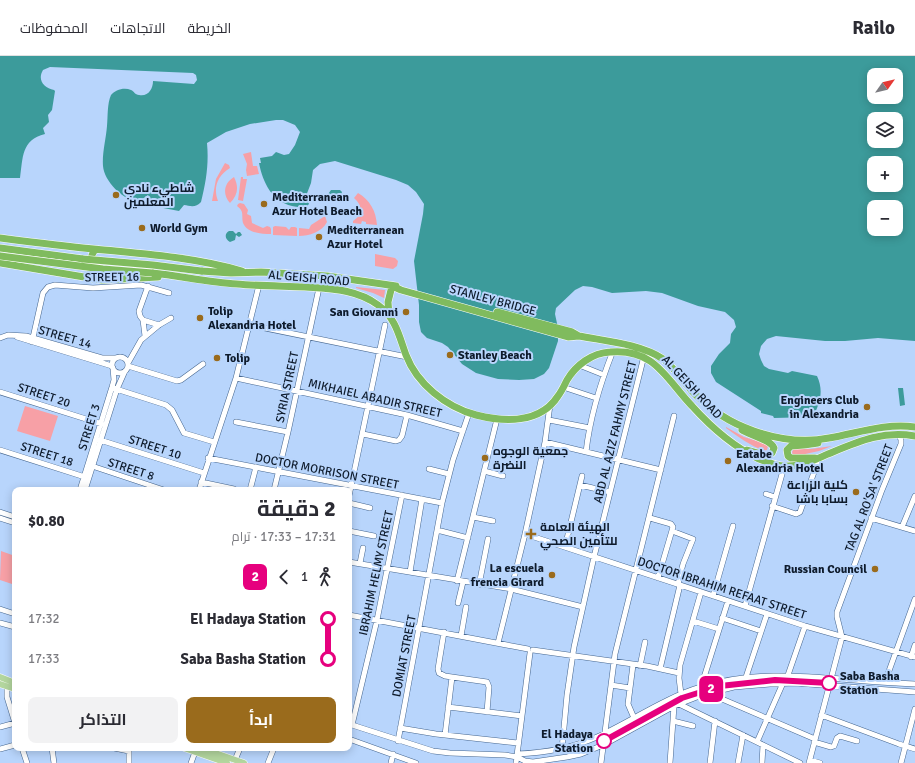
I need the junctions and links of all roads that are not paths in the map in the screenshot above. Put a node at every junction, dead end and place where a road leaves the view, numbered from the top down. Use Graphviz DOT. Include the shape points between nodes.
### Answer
graph roads {
  1 [pos="0,238"];
  2 [pos="0,248"];
  3 [pos="95,250"];
  4 [pos="0,256"];
  5 [pos="0,263"];
  6 [pos="248,272"];
  7 [pos="174,276"];
  8 [pos="93,279"];
  9 [pos="259,285"];
  10 [pos="148,286"];
  11 [pos="392,286"];
  12 [pos="319,288"];
  13 [pos="401,288"];
  14 [pos="169,293"];
  15 [pos="389,314"];
  16 [pos="171,318"];
  17 [pos="143,320"];
  18 [pos="159,325"];
  19 [pos="250,325"];
  20 [pos="385,325"];
  21 [pos="145,336"];
  22 [pos="580,336"];
  23 [pos="308,337"];
  24 [pos="0,338"];
  25 [pos="33,340"];
  26 [pos="613,351"];
  27 [pos="380,352"];
  28 [pos="644,356"];
  29 [pos="407,357"];
  30 [pos="115,358"];
  31 [pos="203,364"];
  32 [pos="579,365"];
  33 [pos="113,367"];
  34 [pos="127,367"];
  35 [pos="604,375"];
  36 [pos="236,378"];
  37 [pos="563,387"];
  38 [pos="114,388"];
  39 [pos="297,390"];
  40 [pos="0,392"];
  41 [pos="596,398"];
  42 [pos="550,405"];
  43 [pos="367,406"];
  44 [pos="469,413"];
  45 [pos="407,415"];
  46 [pos="674,416"];
  47 [pos="496,419"];
  48 [pos="548,420"];
  49 [pos="730,420"];
  50 [pos="236,422"];
  51 [pos="103,424"];
  52 [pos="915,427"];
  53 [pos="590,428"];
  54 [pos="463,431"];
  55 [pos="288,432"];
  56 [pos="362,434"];
  57 [pos="899,434"];
  58 [pos="915,436"];
  59 [pos="827,439"];
  60 [pos="100,440"];
  61 [pos="214,442"];
  62 [pos="545,442"];
  63 [pos="741,449"];
  64 [pos="0,450"];
  65 [pos="586,452"];
  66 [pos="208,458"];
  67 [pos="819,458"];
  68 [pos="618,459"];
  69 [pos="92,466"];
  70 [pos="784,466"];
  71 [pos="256,467"];
  72 [pos="429,470"];
  73 [pos="660,470"];
  74 [pos="484,471"];
  75 [pos="279,472"];
  76 [pos="204,473"];
  77 [pos="449,474"];
  78 [pos="503,476"];
  79 [pos="582,476"];
  80 [pos="86,477"];
  81 [pos="201,482"];
  82 [pos="580,485"];
  83 [pos="352,486"];
  84 [pos="81,487"];
  85 [pos="85,487"];
  86 [pos="155,487"];
  87 [pos="200,487"];
  88 [pos="225,487"];
  89 [pos="251,487"];
  90 [pos="275,487"];
  91 [pos="610,492"];
  92 [pos="766,494"];
  93 [pos="402,495"];
  94 [pos="915,496"];
  95 [pos="775,497"];
  96 [pos="422,499"];
  97 [pos="442,503"];
  98 [pos="352,504"];
  99 [pos="772,506"];
  100 [pos="370,508"];
  101 [pos="1,515"];
  102 [pos="12,517"];
  103 [pos="473,517"];
  104 [pos="650,518"];
  105 [pos="871,518"];
  106 [pos="12,521"];
  107 [pos="493,521"];
  108 [pos="733,526"];
  109 [pos="902,527"];
  110 [pos="436,530"];
  111 [pos="672,531"];
  112 [pos="915,531"];
  113 [pos="352,532"];
  114 [pos="525,534"];
  115 [pos="374,536"];
  116 [pos="468,538"];
  117 [pos="488,539"];
  118 [pos="565,547"];
  119 [pos="363,548"];
  120 [pos="594,557"];
  121 [pos="352,562"];
  122 [pos="360,563"];
  123 [pos="388,568"];
  124 [pos="636,571"];
  125 [pos="410,572"];
  126 [pos="429,576"];
  127 [pos="658,578"];
  128 [pos="460,581"];
  129 [pos="479,585"];
  130 [pos="679,585"];
  131 [pos="511,589"];
  132 [pos="702,592"];
  133 [pos="713,596"];
  134 [pos="915,599"];
  135 [pos="728,601"];
  136 [pos="458,603"];
  137 [pos="745,606"];
  138 [pos="466,607"];
  139 [pos="583,607"];
  140 [pos="0,609"];
  141 [pos="12,613"];
  142 [pos="767,614"];
  143 [pos="352,616"];
  144 [pos="722,618"];
  145 [pos="377,620"];
  146 [pos="693,621"];
  147 [pos="0,623"];
  148 [pos="12,626"];
  149 [pos="805,626"];
  150 [pos="420,628"];
  151 [pos="719,629"];
  152 [pos="761,631"];
  153 [pos="444,632"];
  154 [pos="461,636"];
  155 [pos="842,637"];
  156 [pos="645,642"];
  157 [pos="498,643"];
  158 [pos="915,645"];
  159 [pos="530,651"];
  160 [pos="895,652"];
  161 [pos="572,656"];
  162 [pos="913,657"];
  163 [pos="614,662"];
  164 [pos="633,665"];
  165 [pos="640,666"];
  166 [pos="660,669"];
  167 [pos="679,672"];
  168 [pos="788,675"];
  169 [pos="0,677"];
  170 [pos="452,677"];
  171 [pos="746,677"];
  172 [pos="831,678"];
  173 [pos="12,682"];
  174 [pos="886,682"];
  175 [pos="783,683"];
  176 [pos="0,684"];
  177 [pos="915,684"];
  178 [pos="611,685"];
  179 [pos="828,685"];
  180 [pos="7,686"];
  181 [pos="701,687"];
  182 [pos="12,688"];
  183 [pos="630,688"];
  184 [pos="915,692"];
  185 [pos="708,693"];
  186 [pos="681,694"];
  187 [pos="677,705"];
  188 [pos="448,707"];
  189 [pos="915,709"];
  190 [pos="487,712"];
  191 [pos="12,713"];
  192 [pos="821,715"];
  193 [pos="522,716"];
  194 [pos="634,718"];
  195 [pos="768,719"];
  196 [pos="673,720"];
  197 [pos="352,721"];
  198 [pos="715,721"];
  199 [pos="12,724"];
  200 [pos="352,725"];
  201 [pos="693,726"];
  202 [pos="0,727"];
  203 [pos="400,728"];
  204 [pos="605,733"];
  205 [pos="445,735"];
  206 [pos="742,735"];
  207 [pos="352,739"];
  208 [pos="398,741"];
  209 [pos="815,741"];
  210 [pos="857,741"];
  211 [pos="757,742"];
  212 [pos="518,743"];
  213 [pos="603,745"];
  214 [pos="763,745"];
  215 [pos="12,746"];
  216 [pos="906,746"];
  217 [pos="915,748"];
  218 [pos="0,749"];
  219 [pos="562,749"];
  220 [pos="23,751"];
  221 [pos="52,751"];
  222 [pos="129,751"];
  223 [pos="210,751"];
  224 [pos="239,751"];
  225 [pos="273,751"];
  226 [pos="195,752"];
  227 [pos="393,754"];
  228 [pos="517,756"];
  229 [pos="235,760"];
  230 [pos="809,761"];
  231 [pos="26,763"];
  232 [pos="54,763"];
  233 [pos="129,763"];
  234 [pos="191,763"];
  235 [pos="227,763"];
  236 [pos="244,763"];
  237 [pos="268,763"];
  238 [pos="391,763"];
  239 [pos="416,763"];
  240 [pos="516,763"];
  241 [pos="601,763"];
  242 [pos="670,763"];
  243 [pos="710,763"];
  244 [pos="738,763"];
  245 [pos="762,763"];
  246 [pos="800,763"];
  247 [pos="820,763"];
  248 [pos="901,763"];
  1 -- 3 [label="highway"];
  2 -- 6 [label="highway, AL GEISH ROAD, bridge" via="201,271"];
  3 -- 6 [label="highway" via="155,255 221,265"];
  3 -- 8 [label="highway" via="90,272"];
  4 -- 7 [label="highway, AL GEISH ROAD, bridge"];
  5 -- 8 [label="highway"];
  6 -- 11 [label="highway, AL GEISH ROAD" via="327,276"];
  7 -- 8 [label="highway"];
  7 -- 9 [label="highway, AL GEISH ROAD"];
  9 -- 12 [label="highway, AL GEISH ROAD"];
  9 -- 19 [label="street"];
  10 -- 14 [label="street, STREET 16"];
  10 -- 17 [label="street" via="139,311"];
  10 -- 25 [label="street, STREET 16" via="94,288 55,285 48,288 43,293"];
  11 -- 13 [label="highway, AL GEISH ROAD"];
  11 -- 15 [label="highway" via="388,302"];
  12 -- 15 [label="highway, AL GEISH ROAD" via="354,292 376,303"];
  12 -- 23 [label="street, SYRIA STREET"];
  13 -- 22 [label="highway, STANLEY BRIDGE" via="568,337"];
  15 -- 29 [label="highway, AL GEISH ROAD" via="397,326"];
  16 -- 18 [label="street, STREET 3"];
  17 -- 18 [label="street"];
  17 -- 21 [label="street"];
  18 -- 21 [label="street, STREET 3"];
  19 -- 23 [label="street"];
  19 -- 36 [label="street"];
  20 -- 27 [label="street"];
  21 -- 34 [label="street, STREET 3" via="138,344"];
  22 -- 49 [label="highway, AL GEISH ROAD" via="656,355 671,366 699,398"];
  23 -- 27 [label="street"];
  23 -- 39 [label="street, SYRIA STREET"];
  24 -- 25 [label="street, STREET 14" via="18,335"];
  25 -- 30 [label="street, STREET 14" via="102,358"];
  25 -- 33 [label="street, STREET 14"];
  26 -- 28 [label="highway, AL GEISH ROAD"];
  26 -- 32 [label="highway, AL GEISH ROAD" via="598,354"];
  26 -- 35 [label="street"];
  27 -- 29 [label="street"];
  27 -- 43 [label="street"];
  28 -- 63 [label="highway, AL GEISH ROAD" via="665,372 700,414"];
  28 -- 68 [label="street, ABD AL AZIZ FAHMY STREET"];
  29 -- 44 [label="highway, AL GEISH ROAD" via="417,375 432,391 446,402"];
  30 -- 33 [label="street, STREET 3"];
  30 -- 34 [label="street, STREET 14" via="123,357"];
  31 -- 34 [label="street" via="177,381"];
  32 -- 35 [label="street"];
  32 -- 37 [label="highway, AL GEISH ROAD"];
  33 -- 34 [label="street, STREET 14" via="120,372"];
  33 -- 38 [label="street, STREET 3"];
  34 -- 38 [label="street, STREET 3"];
  35 -- 41 [label="street"];
  36 -- 39 [label="street, MIKHAIEL ABADIR STREET"];
  36 -- 61 [label="street"];
  37 -- 41 [label="street"];
  37 -- 42 [label="highway, AL GEISH ROAD"];
  38 -- 51 [label="street, STREET 3"];
  38 -- 61 [label="street" via="166,405 172,410 184,433"];
  39 -- 43 [label="street, MIKHAIEL ABADIR STREET"];
  39 -- 55 [label="street, SYRIA STREET"];
  40 -- 51 [label="street, STREET 20"];
  41 -- 53 [label="street"];
  42 -- 47 [label="highway, AL GEISH ROAD" via="529,417 513,420"];
  42 -- 48 [label="street"];
  43 -- 45 [label="street, MIKHAIEL ABADIR STREET"];
  43 -- 56 [label="street"];
  44 -- 47 [label="highway, AL GEISH ROAD"];
  44 -- 54 [label="street, DOMIAT STREET"];
  45 -- 54 [label="street, MIKHAIEL ABADIR STREET"];
  45 -- 56 [label="street" via="400,440"];
  46 -- 73 [label="street"];
  47 -- 74 [label="street"];
  48 -- 53 [label="street"];
  48 -- 62 [label="street"];
  49 -- 59 [label="highway, AL GEISH ROAD" via="775,437"];
  49 -- 63 [label="highway" via="750,435 771,443 774,450 766,456"];
  50 -- 55 [label="street"];
  51 -- 60 [label="street, STREET 3"];
  51 -- 80 [label="street, STREET 3"];
  52 -- 59 [label="highway, AL GEISH ROAD" via="876,427"];
  53 -- 65 [label="street"];
  54 -- 77 [label="street, DOMIAT STREET"];
  55 -- 75 [label="street, SYRIA STREET"];
  56 -- 83 [label="street"];
  57 -- 58 [label="highway, AL GEISH ROAD"];
  57 -- 67 [label="highway, AL GEISH ROAD" via="862,441"];
  57 -- 105 [label="street, TAG AL RO'SA' STREET" via="901,444"];
  59 -- 67 [label="highway" via="809,445 791,446 787,450 791,458"];
  60 -- 69 [label="street, STREET 3"];
  60 -- 76 [label="street, STREET 10"];
  61 -- 66 [label="street"];
  62 -- 65 [label="street"];
  62 -- 114 [label="street"];
  63 -- 70 [label="highway, AL GEISH ROAD" via="766,462"];
  64 -- 80 [label="street, STREET 18"];
  65 -- 68 [label="street"];
  66 -- 71 [label="street, DOCTOR MORRISON STREET"];
  66 -- 76 [label="street"];
  67 -- 70 [label="highway, AL GEISH ROAD" via="802,464"];
  67 -- 99 [label="street" via="800,512 796,514"];
  68 -- 73 [label="street"];
  68 -- 91 [label="street, ABD AL AZIZ FAHMY STREET"];
  69 -- 80 [label="street, STREET 3"];
  69 -- 86 [label="street, STREET 8"];
  70 -- 95 [label="street"];
  71 -- 75 [label="street, DOCTOR MORRISON STREET"];
  71 -- 89 [label="street"];
  72 -- 77 [label="street"];
  73 -- 104 [label="street"];
  74 -- 78 [label="street"];
  74 -- 103 [label="street"];
  75 -- 83 [label="street, DOCTOR MORRISON STREET"];
  75 -- 90 [label="street, SYRIA STREET"];
  76 -- 81 [label="street"];
  77 -- 97 [label="street, DOMIAT STREET"];
  79 -- 82 [label="street"];
  80 -- 84 [label="street, STREET 3"];
  80 -- 85 [label="street, STREET 3"];
  81 -- 87 [label="street"];
  81 -- 88 [label="street"];
  82 -- 91 [label="street"];
  82 -- 118 [label="street"];
  83 -- 93 [label="street, DOCTOR MORRISON STREET"];
  91 -- 120 [label="street, ABD AL AZIZ FAHMY STREET"];
  92 -- 95 [label="street"];
  93 -- 96 [label="street, DOCTOR MORRISON STREET"];
  93 -- 123 [label="street, IBRAHIM HELMY STREET"];
  94 -- 109 [label="street"];
  95 -- 99 [label="street"];
  96 -- 97 [label="street, DOCTOR MORRISON STREET"];
  96 -- 125 [label="street"];
  97 -- 110 [label="street, DOMIAT STREET"];
  98 -- 100 [label="street"];
  99 -- 137 [label="street"];
  101 -- 102 [label="street"];
  101 -- 106 [label="street"];
  103 -- 107 [label="street"];
  103 -- 116 [label="street"];
  104 -- 111 [label="street" via="671,524"];
  104 -- 124 [label="street"];
  105 -- 109 [label="street"];
  105 -- 155 [label="street, TAG AL RO'SA' STREET" via="837,612"];
  108 -- 133 [label="street"];
  109 -- 112 [label="street"];
  110 -- 116 [label="street"];
  110 -- 126 [label="street, DOMIAT STREET"];
  111 -- 127 [label="street"];
  111 -- 130 [label="street" via="693,539 683,564"];
  113 -- 115 [label="street"];
  114 -- 118 [label="street, DOCTOR IBRAHIM REFAAT STREET"];
  114 -- 131 [label="street"];
  116 -- 128 [label="street"];
  117 -- 129 [label="street"];
  118 -- 120 [label="street, DOCTOR IBRAHIM REFAAT STREET"];
  119 -- 122 [label="street"];
  120 -- 124 [label="street, DOCTOR IBRAHIM REFAAT STREET"];
  120 -- 139 [label="street, ABD AL AZIZ FAHMY STREET"];
  121 -- 122 [label="street"];
  122 -- 123 [label="street"];
  123 -- 125 [label="street"];
  123 -- 145 [label="street, IBRAHIM HELMY STREET"];
  124 -- 127 [label="street, DOCTOR IBRAHIM REFAAT STREET"];
  124 -- 163 [label="street"];
  125 -- 126 [label="street"];
  126 -- 128 [label="street"];
  126 -- 150 [label="street, DOMIAT STREET"];
  127 -- 130 [label="street, DOCTOR IBRAHIM REFAAT STREET"];
  128 -- 129 [label="street"];
  128 -- 136 [label="street"];
  129 -- 131 [label="street"];
  130 -- 132 [label="street, DOCTOR IBRAHIM REFAAT STREET"];
  130 -- 166 [label="street"];
  131 -- 139 [label="street"];
  131 -- 157 [label="street"];
  132 -- 133 [label="street, DOCTOR IBRAHIM REFAAT STREET"];
  132 -- 146 [label="street"];
  133 -- 135 [label="street, DOCTOR IBRAHIM REFAAT STREET"];
  134 -- 160 [label="street"];
  135 -- 137 [label="street, DOCTOR IBRAHIM REFAAT STREET"];
  135 -- 144 [label="street"];
  137 -- 142 [label="street, DOCTOR IBRAHIM REFAAT STREET"];
  138 -- 154 [label="street"];
  139 -- 161 [label="street, ABD AL AZIZ FAHMY STREET"];
  140 -- 141 [label="street"];
  142 -- 149 [label="street, DOCTOR IBRAHIM REFAAT STREET"];
  142 -- 152 [label="street"];
  143 -- 145 [label="street"];
  144 -- 151 [label="street"];
  144 -- 152 [label="street"];
  145 -- 150 [label="street"];
  145 -- 197 [label="street, IBRAHIM HELMY STREET"];
  146 -- 151 [label="street"];
  146 -- 167 [label="street"];
  147 -- 148 [label="street"];
  149 -- 155 [label="street, DOCTOR IBRAHIM REFAAT STREET"];
  149 -- 168 [label="street"];
  150 -- 153 [label="street"];
  150 -- 203 [label="street, DOMIAT STREET"];
  151 -- 181 [label="street"];
  152 -- 171 [label="street"];
  153 -- 154 [label="street"];
  153 -- 170 [label="street" via="438,671 441,675"];
  154 -- 157 [label="street"];
  155 -- 160 [label="street, DOCTOR IBRAHIM REFAAT STREET"];
  155 -- 172 [label="street, TAG AL RO'SA' STREET"];
  156 -- 165 [label="street"];
  157 -- 159 [label="street"];
  158 -- 162 [label="street"];
  159 -- 161 [label="street"];
  159 -- 193 [label="street"];
  160 -- 162 [label="street, DOCTOR IBRAHIM REFAAT STREET"];
  160 -- 174 [label="street"];
  161 -- 163 [label="street"];
  161 -- 219 [label="street, ABD AL AZIZ FAHMY STREET"];
  163 -- 164 [label="street"];
  163 -- 178 [label="street"];
  164 -- 165 [label="street"];
  164 -- 183 [label="street"];
  165 -- 166 [label="street"];
  166 -- 167 [label="street"];
  167 -- 186 [label="street"];
  168 -- 171 [label="street"];
  168 -- 172 [label="street"];
  169 -- 173 [label="main road"];
  170 -- 188 [label="street"];
  170 -- 190 [label="street" via="488,682"];
  171 -- 181 [label="street"];
  172 -- 174 [label="street"];
  172 -- 179 [label="street, TAG AL RO'SA' STREET"];
  174 -- 177 [label="street"];
  175 -- 179 [label="street"];
  175 -- 185 [label="street" via="740,686"];
  175 -- 195 [label="street"];
  176 -- 180 [label="main road"];
  178 -- 183 [label="street"];
  178 -- 204 [label="street"];
  179 -- 184 [label="street"];
  179 -- 192 [label="street, TAG AL RO'SA' STREET"];
  180 -- 182 [label="main road"];
  180 -- 191 [label="street"];
  181 -- 186 [label="street"];
  183 -- 194 [label="street" via="628,704"];
  185 -- 187 [label="street"];
  185 -- 195 [label="street"];
  186 -- 194 [label="street"];
  187 -- 196 [label="street"];
  187 -- 198 [label="street"];
  187 -- 213 [label="street"];
  188 -- 190 [label="street"];
  188 -- 205 [label="street"];
  189 -- 216 [label="street"];
  190 -- 193 [label="street"];
  192 -- 209 [label="street, TAG AL RO'SA' STREET"];
  192 -- 216 [label="street"];
  193 -- 212 [label="street"];
  194 -- 204 [label="street"];
  195 -- 209 [label="street"];
  195 -- 211 [label="street"];
  196 -- 201 [label="street"];
  196 -- 242 [label="street"];
  198 -- 206 [label="street"];
  198 -- 243 [label="street"];
  199 -- 202 [label="street"];
  200 -- 208 [label="street"];
  203 -- 205 [label="street"];
  203 -- 208 [label="street, DOMIAT STREET"];
  204 -- 213 [label="street"];
  204 -- 219 [label="street"];
  205 -- 212 [label="street"];
  206 -- 211 [label="street"];
  206 -- 244 [label="street"];
  207 -- 227 [label="street"];
  208 -- 228 [label="street" via="442,753"];
  209 -- 210 [label="street" via="831,748 840,736"];
  209 -- 230 [label="street, TAG AL RO'SA' STREET"];
  211 -- 214 [label="street"];
  212 -- 228 [label="street"];
  213 -- 228 [label="street" via="581,754 553,760 525,761"];
  213 -- 241 [label="street"];
  214 -- 245 [label="street"];
  214 -- 246 [label="street"];
  215 -- 218 [label="street"];
  216 -- 217 [label="street"];
  216 -- 248 [label="street"];
  219 -- 228 [label="street"];
  220 -- 231 [label="street"];
  221 -- 232 [label="street"];
  222 -- 233 [label="street"];
  223 -- 229 [label="main road"];
  224 -- 229 [label="street"];
  225 -- 237 [label="street"];
  226 -- 234 [label="street"];
  226 -- 235 [label="main road"];
  227 -- 238 [label="street"];
  227 -- 239 [label="street"];
  228 -- 240 [label="street"];
  229 -- 236 [label="main road"];
  230 -- 247 [label="street"];
}
